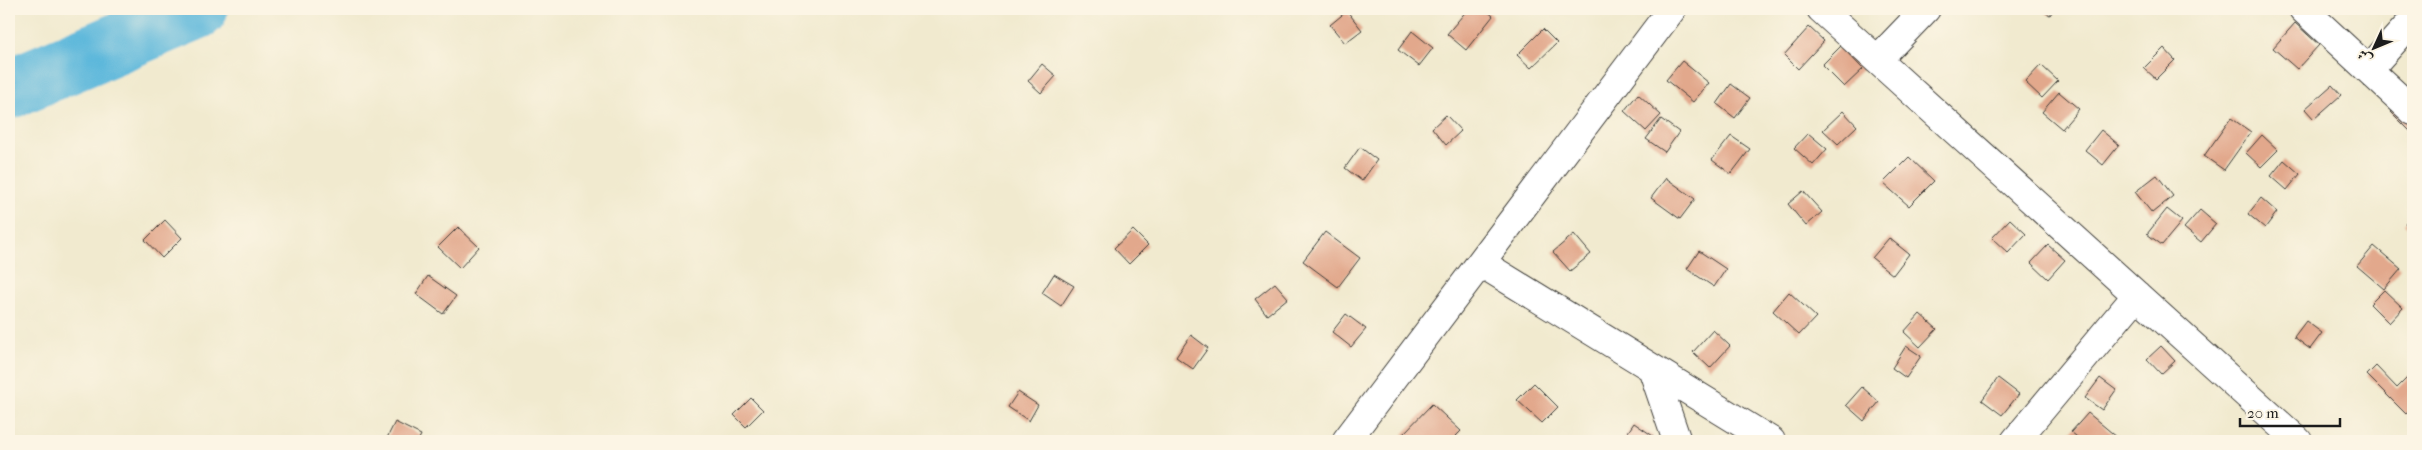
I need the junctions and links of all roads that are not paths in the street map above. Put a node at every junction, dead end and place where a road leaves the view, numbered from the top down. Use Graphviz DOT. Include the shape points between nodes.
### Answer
graph roads {
  1 [pos="1672,9"];
  2 [pos="1820,9"];
  3 [pos="1926,9"];
  4 [pos="2303,9"];
  5 [pos="2413,20"];
  6 [pos="1877,60"];
  7 [pos="2369,70"];
  8 [pos="2413,111"];
  9 [pos="1481,263"];
  10 [pos="2137,295"];
  11 [pos="1652,368"];
  12 [pos="1346,441"];
  13 [pos="1677,441"];
  14 [pos="1771,441"];
  15 [pos="2015,441"];
  16 [pos="2298,441"];
  1 -- 9 [label="street"];
  2 -- 6 [label="street"];
  3 -- 6 [label="street"];
  4 -- 7 [label="street"];
  5 -- 7 [label="street"];
  6 -- 10 [label="street"];
  7 -- 8 [label="street"];
  9 -- 11 [label="street"];
  9 -- 12 [label="street"];
  10 -- 15 [label="street"];
  10 -- 16 [label="street"];
  11 -- 13 [label="street"];
  11 -- 14 [label="street"];
}
